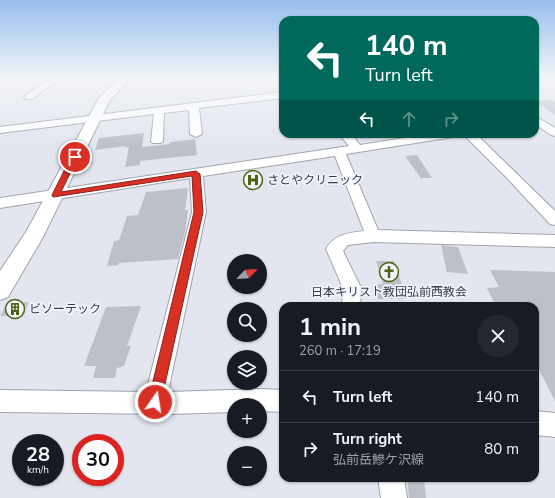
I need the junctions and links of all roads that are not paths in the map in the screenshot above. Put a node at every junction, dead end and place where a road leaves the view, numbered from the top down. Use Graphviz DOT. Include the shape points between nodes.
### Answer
graph roads {
  1 [pos="104,100"];
  2 [pos="241,100"];
  3 [pos="194,106"];
  4 [pos="159,111"];
  5 [pos="94,119"];
  6 [pos="555,119"];
  7 [pos="539,120"];
  8 [pos="539,122"];
  9 [pos="1,131"];
  10 [pos="555,132"];
  11 [pos="196,134"];
  12 [pos="348,138"];
  13 [pos="427,138"];
  14 [pos="473,138"];
  15 [pos="157,141"];
  16 [pos="356,149"];
  17 [pos="339,152"];
  18 [pos="196,174"];
  19 [pos="56,195"];
  20 [pos="0,204"];
  21 [pos="555,220"];
  22 [pos="373,236"];
  23 [pos="555,241"];
  24 [pos="0,290"];
  25 [pos="351,302"];
  26 [pos="0,401"];
  27 [pos="279,401"];
  28 [pos="155,402"];
  29 [pos="539,423"];
  30 [pos="555,425"];
  31 [pos="392,482"];
  32 [pos="394,498"];
  1 -- 5 [label="main road"];
  2 -- 3 [label="street"];
  3 -- 4 [label="street"];
  3 -- 11 [label="street"];
  4 -- 5 [label="street"];
  4 -- 15 [label="street"];
  5 -- 9 [label="street"];
  5 -- 19 [label="main road"];
  6 -- 7 [label="street"];
  8 -- 10 [label="street"];
  12 -- 16 [label="street"];
  13 -- 16 [label="street"];
  14 -- 21 [label="street"];
  16 -- 17 [label="street"];
  17 -- 18 [label="street"];
  17 -- 22 [label="street"];
  18 -- 19 [label="street"];
  18 -- 28 [label="street" via="199,212"];
  19 -- 20 [label="street"];
  19 -- 24 [label="main road"];
  22 -- 23 [label="street"];
  22 -- 25 [label="street" via="344,240 334,249 352,288"];
  26 -- 28 [label="street"];
  27 -- 28 [label="street"];
  29 -- 30 [label="street"];
  31 -- 32 [label="street"];
}
